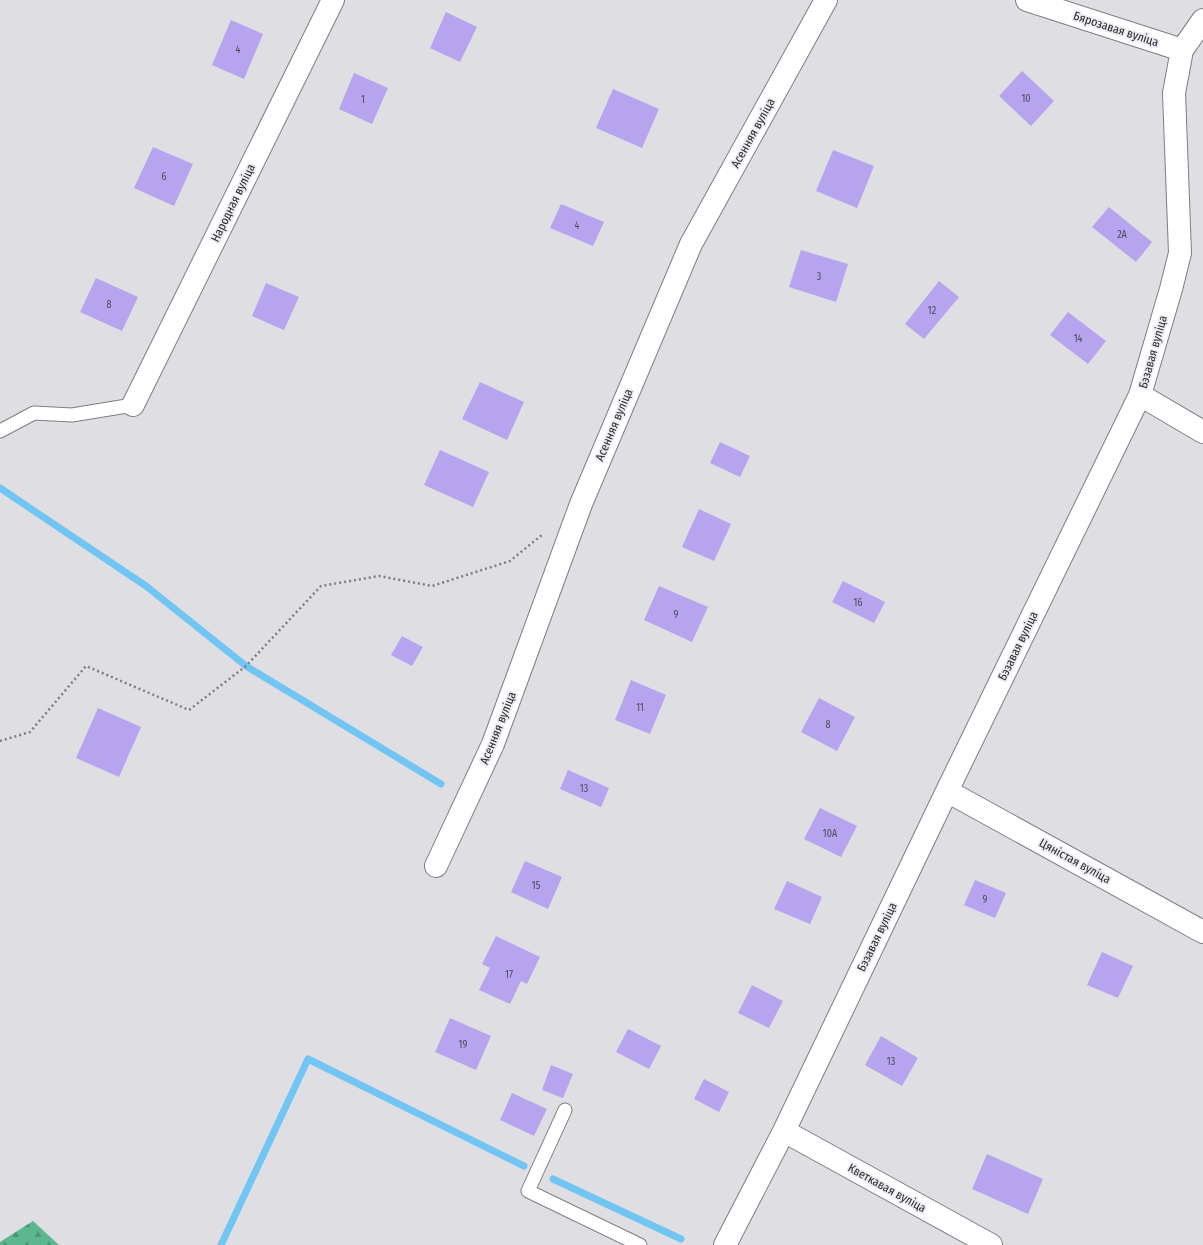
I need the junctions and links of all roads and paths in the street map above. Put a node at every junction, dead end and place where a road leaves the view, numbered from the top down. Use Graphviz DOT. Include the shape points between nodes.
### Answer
graph roads {
  1 [pos="333,0"];
  2 [pos="826,0"];
  3 [pos="1027,0"];
  4 [pos="1203,20"];
  5 [pos="1182,50"];
  6 [pos="1140,395"];
  7 [pos="133,405"];
  8 [pos="0,431"];
  9 [pos="1203,432"];
  10 [pos="546,532"];
  11 [pos="0,741"];
  12 [pos="947,790"];
  13 [pos="436,866"];
  14 [pos="1203,932"];
  15 [pos="565,1110"];
  16 [pos="784,1132"];
  17 [pos="640,1245"];
  18 [pos="725,1245"];
  19 [pos="991,1245"];
  1 -- 7 [label="street, Народная вуліца"];
  2 -- 13 [label="street, Асенняя вуліца" via="691,244 581,504 493,744"];
  3 -- 5 [label="street, Бярозавая вуліца"];
  4 -- 5 [label="street, Бэзавая вуліца"];
  5 -- 6 [label="street, Бэзавая вуліца" via="1174,93 1180,252"];
  6 -- 9 [label="street"];
  6 -- 12 [label="street, Бэзавая вуліца"];
  7 -- 8 [label="lane" via="72,415 34,413"];
  10 -- 11 [label="path" via="510,561 432,586 379,576 321,586 246,666 189,710 86,666 30,732"];
  12 -- 14 [label="street, Цяністая вуліца"];
  12 -- 16 [label="street, Бэзавая вуліца"];
  15 -- 17 [label="lane" via="528,1191"];
  16 -- 18 [label="street, Бэзавая вуліца"];
  16 -- 19 [label="street, Кветкавая вуліца"];
}
